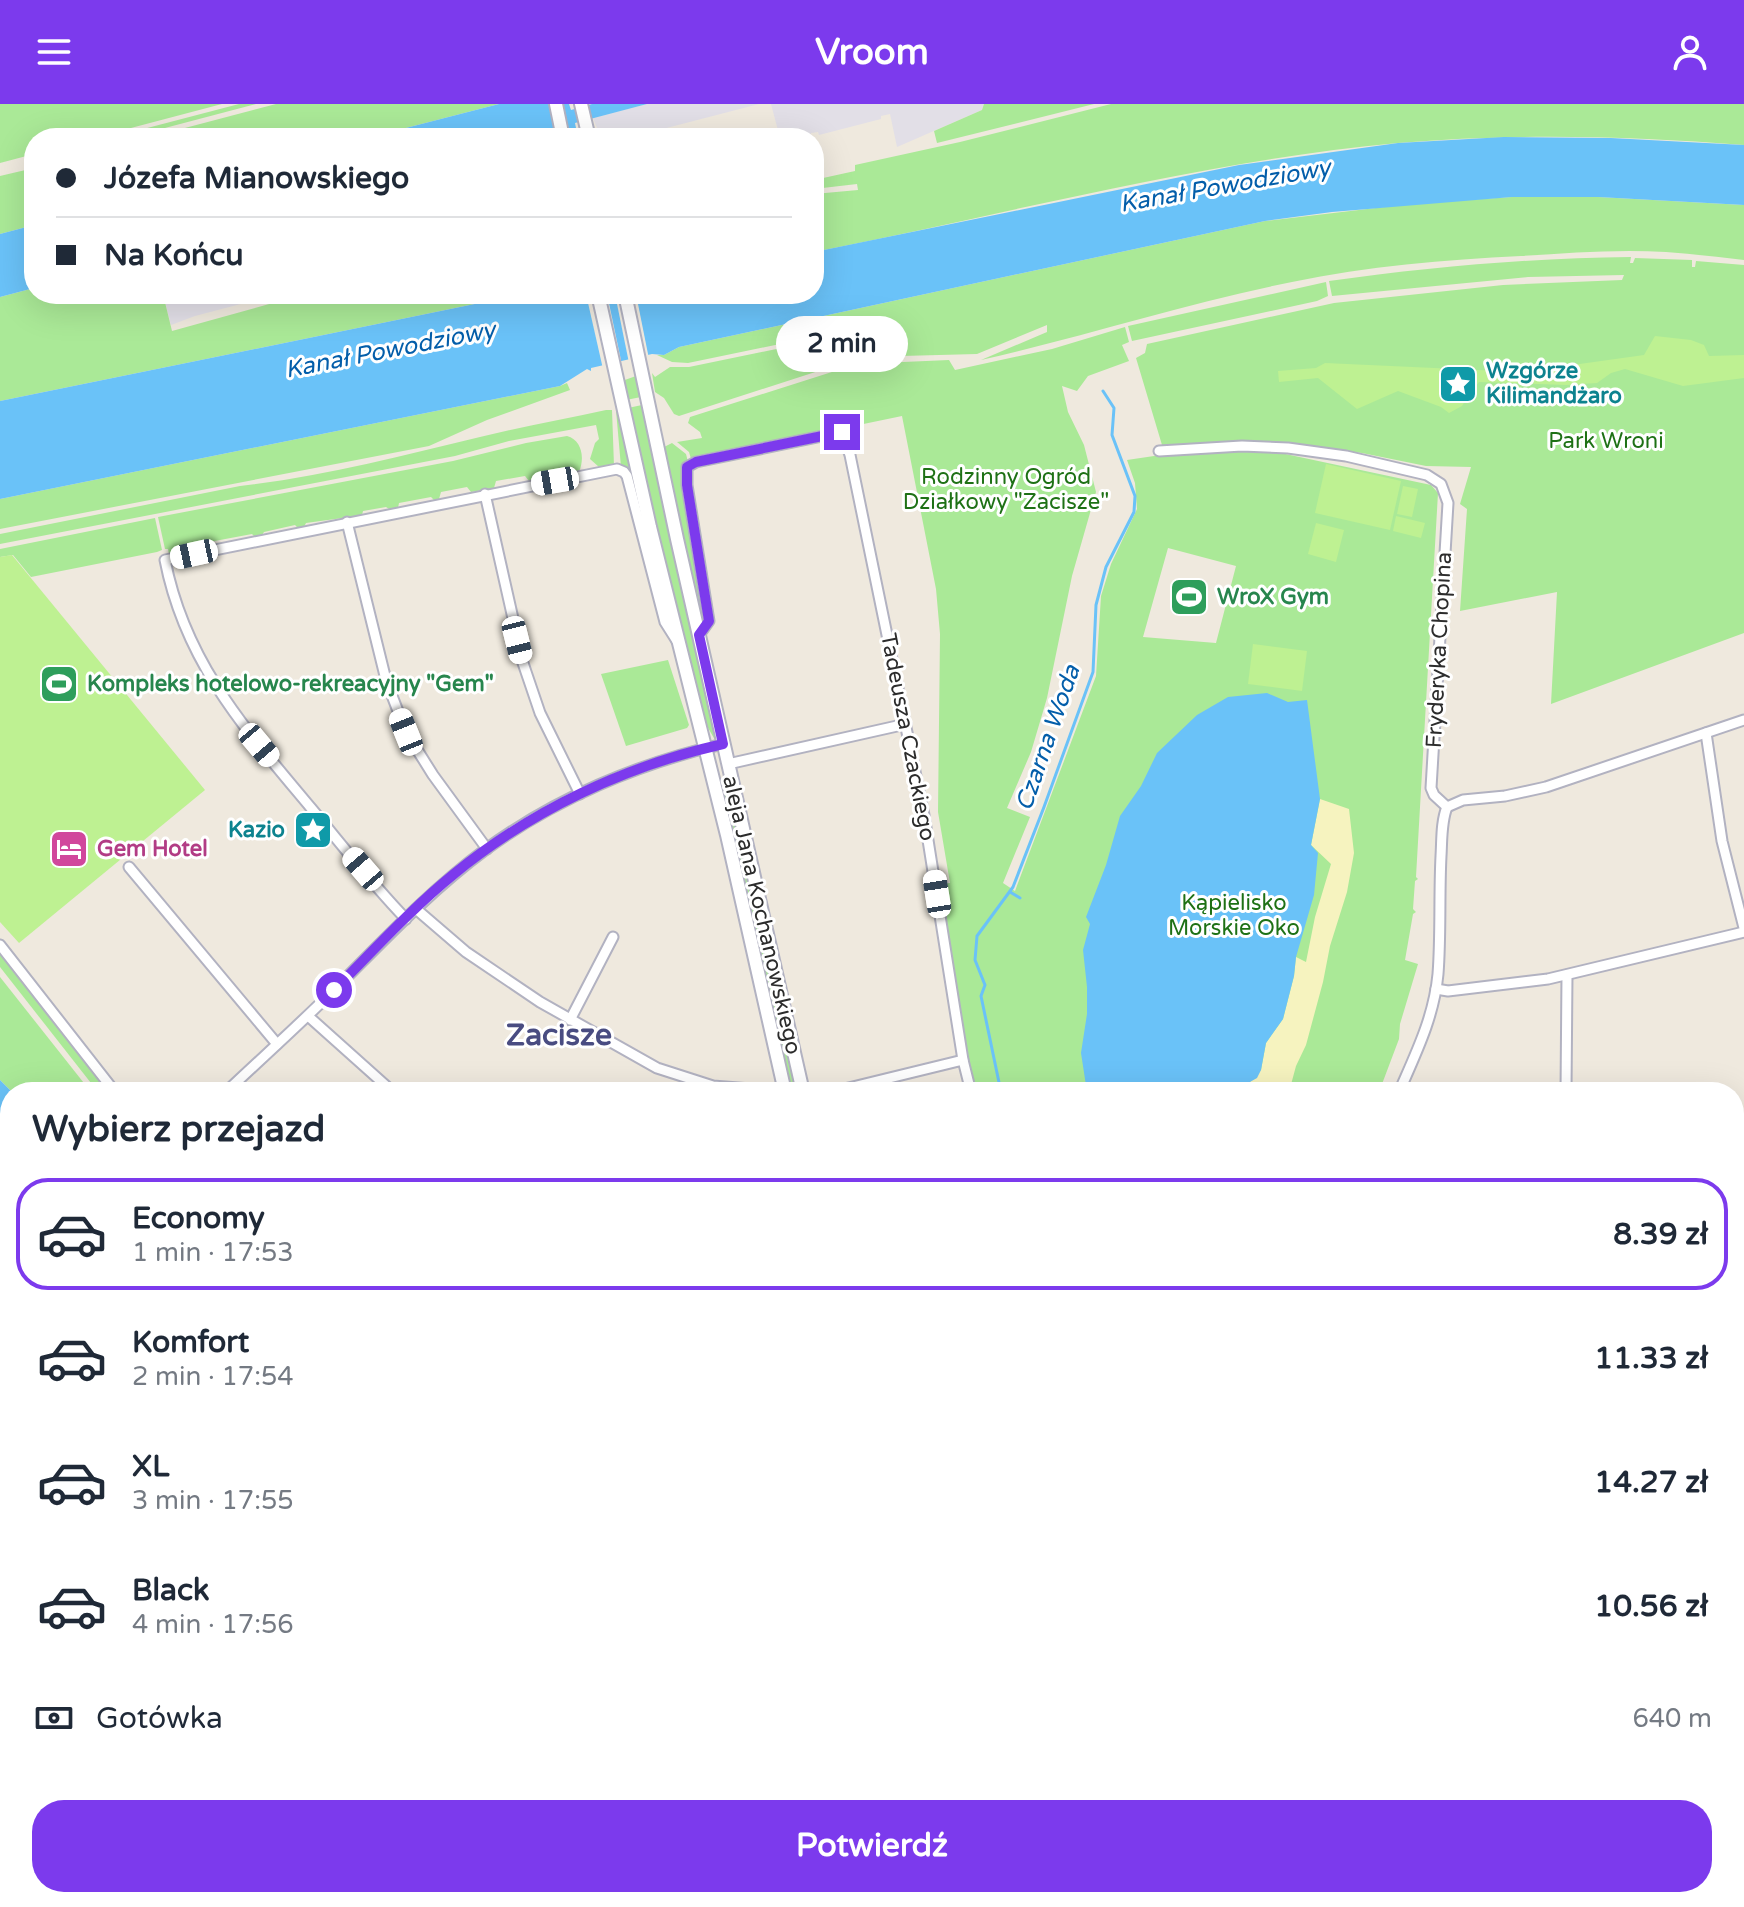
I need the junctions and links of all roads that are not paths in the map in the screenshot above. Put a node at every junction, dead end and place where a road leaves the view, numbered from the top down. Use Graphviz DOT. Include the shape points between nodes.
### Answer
graph roads {
  1 [pos="556,104"];
  2 [pos="581,104"];
  3 [pos="561,128"];
  4 [pos="587,128"];
  5 [pos="600,304"];
  6 [pos="627,304"];
  7 [pos="1159,451"];
  8 [pos="485,494"];
  9 [pos="347,522"];
  10 [pos="699,635"];
  11 [pos="681,646"];
  12 [pos="1744,720"];
  13 [pos="906,724"];
  14 [pos="1706,733"];
  15 [pos="723,744"];
  16 [pos="706,748"];
  17 [pos="728,764"];
  18 [pos="580,794"];
  19 [pos="1447,807"];
  20 [pos="487,849"];
  21 [pos="129,867"];
  22 [pos="416,909"];
  23 [pos="406,919"];
  24 [pos="1744,930"];
  25 [pos="613,937"];
  26 [pos="0,945"];
  27 [pos="1567,975"];
  28 [pos="1436,989"];
  29 [pos="308,1016"];
  30 [pos="570,1020"];
  31 [pos="277,1044"];
  32 [pos="963,1060"];
  33 [pos="107,1082"];
  34 [pos="237,1082"];
  35 [pos="382,1082"];
  36 [pos="702,1082"];
  37 [pos="784,1082"];
  38 [pos="801,1082"];
  39 [pos="873,1082"];
  40 [pos="968,1082"];
  41 [pos="1403,1082"];
  42 [pos="1566,1082"];
  1 -- 3 [label="main road"];
  2 -- 4 [label="main road"];
  5 -- 11 [label="main road, aleja Jana Kochanowskiego"];
  6 -- 10 [label="main road, aleja Jana Kochanowskiego"];
  7 -- 19 [label="street, Fryderyka Chopina" via="1242,446 1320,452 1427,475 1441,484 1448,503 1431,788"];
  8 -- 9 [label="street"];
  8 -- 11 [label="street, aleja Jana Kochanowskiego" via="617,470 627,476 665,622"];
  8 -- 18 [label="street" via="523,663 540,713"];
  9 -- 20 [label="street" via="386,680 406,732"];
  9 -- 23 [label="street" via="165,560 176,606 213,684"];
  10 -- 13 [label="street, Tadeusza Czackiego" via="709,621 688,466 842,432"];
  10 -- 15 [label="main road, aleja Jana Kochanowskiego"];
  11 -- 16 [label="main road, aleja Jana Kochanowskiego"];
  12 -- 14 [label="street"];
  13 -- 17 [label="street"];
  13 -- 32 [label="street, Tadeusza Czackiego"];
  14 -- 19 [label="street" via="1546,787"];
  14 -- 24 [label="street" via="1722,841"];
  15 -- 16 [label="street"];
  15 -- 17 [label="main road, aleja Jana Kochanowskiego"];
  16 -- 18 [label="street"];
  16 -- 37 [label="main road, aleja Jana Kochanowskiego"];
  17 -- 38 [label="main road, aleja Jana Kochanowskiego"];
  18 -- 20 [label="street"];
  19 -- 28 [label="street"];
  20 -- 22 [label="street"];
  21 -- 31 [label="street"];
  22 -- 23 [label="street"];
  22 -- 30 [label="street" via="474,958"];
  23 -- 29 [label="street"];
  24 -- 27 [label="street"];
  25 -- 30 [label="street"];
  26 -- 33 [label="street"];
  27 -- 28 [label="street"];
  27 -- 42 [label="street"];
  28 -- 41 [label="street" via="1427,1027"];
  29 -- 31 [label="street"];
  29 -- 35 [label="street"];
  30 -- 36 [label="street" via="675,1075"];
  31 -- 34 [label="street"];
  32 -- 39 [label="street"];
  32 -- 40 [label="street, Tadeusza Czackiego"];
}
